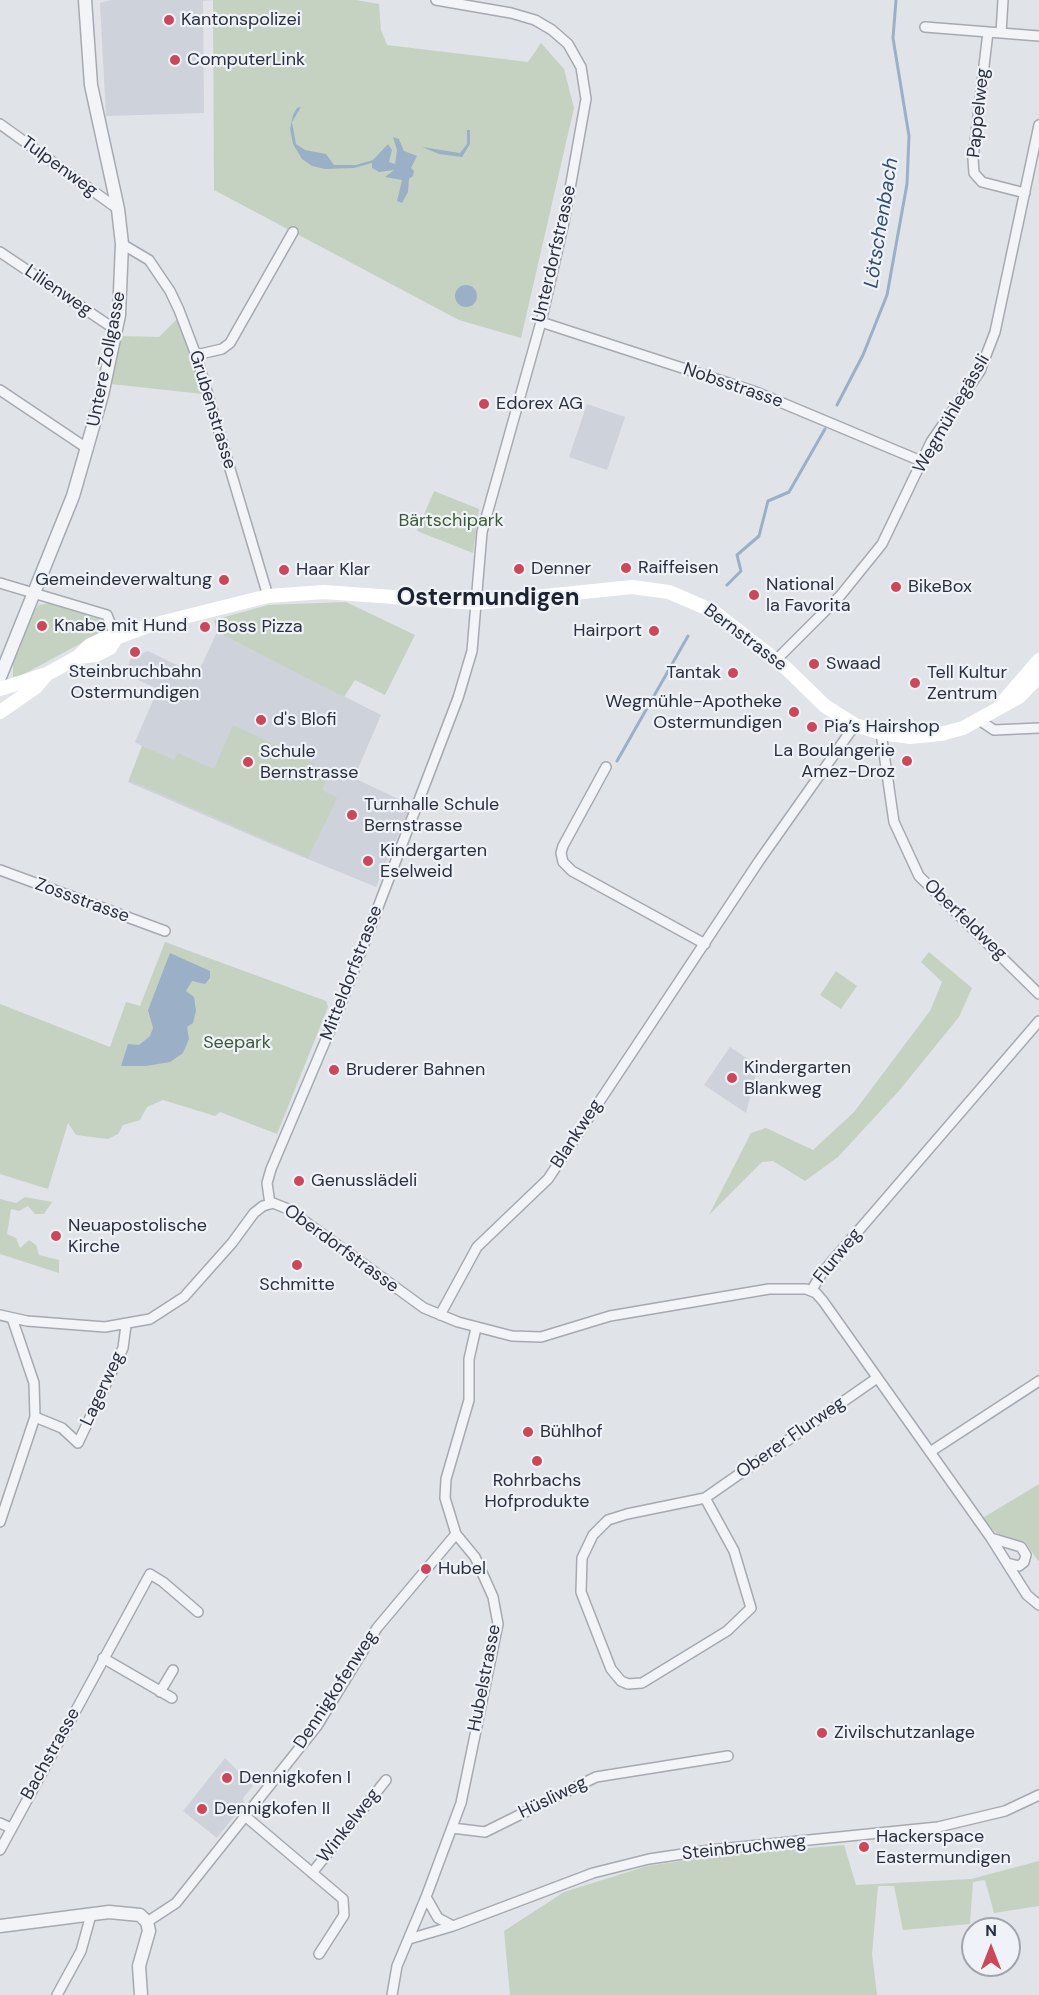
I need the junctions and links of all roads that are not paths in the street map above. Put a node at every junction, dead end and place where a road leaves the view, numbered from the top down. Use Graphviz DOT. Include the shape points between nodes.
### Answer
graph roads {
  1 [pos="85,0"];
  2 [pos="436,0"];
  3 [pos="1004,0"];
  4 [pos="925,27"];
  5 [pos="988,32"];
  6 [pos="1001,33"];
  7 [pos="1039,36"];
  8 [pos="0,124"];
  9 [pos="1039,125"];
  10 [pos="1025,193"];
  11 [pos="118,209"];
  12 [pos="293,232"];
  13 [pos="123,244"];
  14 [pos="0,252"];
  15 [pos="541,322"];
  16 [pos="116,330"];
  17 [pos="196,355"];
  18 [pos="1,395"];
  19 [pos="88,449"];
  20 [pos="921,461"];
  21 [pos="0,583"];
  22 [pos="35,592"];
  23 [pos="268,596"];
  24 [pos="477,603"];
  25 [pos="116,638"];
  26 [pos="776,660"];
  27 [pos="1039,660"];
  28 [pos="47,674"];
  29 [pos="1039,676"];
  30 [pos="3,681"];
  31 [pos="3,709"];
  32 [pos="997,709"];
  33 [pos="979,720"];
  34 [pos="855,724"];
  35 [pos="1039,728"];
  36 [pos="881,733"];
  37 [pos="606,767"];
  38 [pos="0,870"];
  39 [pos="165,931"];
  40 [pos="705,944"];
  41 [pos="1039,994"];
  42 [pos="1039,1021"];
  43 [pos="270,1204"];
  44 [pos="811,1291"];
  45 [pos="0,1315"];
  46 [pos="440,1315"];
  47 [pos="12,1318"];
  48 [pos="126,1325"];
  49 [pos="476,1328"];
  50 [pos="877,1378"];
  51 [pos="1039,1381"];
  52 [pos="35,1417"];
  53 [pos="930,1452"];
  54 [pos="705,1498"];
  55 [pos="0,1522"];
  56 [pos="456,1534"];
  57 [pos="991,1538"];
  58 [pos="1007,1563"];
  59 [pos="1039,1605"];
  60 [pos="198,1612"];
  61 [pos="103,1658"];
  62 [pos="173,1671"];
  63 [pos="160,1692"];
  64 [pos="172,1698"];
  65 [pos="728,1756"];
  66 [pos="386,1779"];
  67 [pos="1039,1795"];
  68 [pos="244,1816"];
  69 [pos="0,1823"];
  70 [pos="11,1828"];
  71 [pos="452,1828"];
  72 [pos="0,1850"];
  73 [pos="312,1873"];
  74 [pos="426,1897"];
  75 [pos="91,1914"];
  76 [pos="147,1922"];
  77 [pos="0,1926"];
  78 [pos="453,1926"];
  79 [pos="409,1939"];
  80 [pos="319,1954"];
  81 [pos="57,1995"];
  82 [pos="141,1995"];
  83 [pos="392,1995"];
  1 -- 11 [label="street, Untere Zollgasse" via="92,95"];
  2 -- 15 [label="street, Unterdorfstrasse" via="535,20 568,44 580,67 586,99 580,141"];
  3 -- 6 [label="street"];
  4 -- 5 [label="street"];
  5 -- 6 [label="street"];
  5 -- 10 [label="street, Pappelweg" via="973,170 982,182"];
  6 -- 7 [label="street"];
  8 -- 11 [label="street, Tulpenweg"];
  9 -- 10 [label="street, Wegmühlegässli"];
  10 -- 20 [label="street, Wegmühlegässli" via="990,348 975,379"];
  11 -- 13 [label="street, Untere Zollgasse"];
  12 -- 17 [label="street" via="230,342 222,349"];
  13 -- 16 [label="street, Untere Zollgasse"];
  13 -- 17 [label="street, Grubenstrasse" via="149,260 163,280"];
  14 -- 16 [label="street, Lilienweg"];
  15 -- 20 [label="street, Nobsstrasse" via="756,392"];
  15 -- 24 [label="street, Unterdorfstrasse" via="482,532"];
  16 -- 19 [label="street, Untere Zollgasse"];
  17 -- 23 [label="street, Grubenstrasse"];
  18 -- 19 [label="street"];
  19 -- 22 [label="street, Untere Zollgasse" via="65,520"];
  20 -- 26 [label="street, Wegmühlegässli" via="897,518 869,563"];
  21 -- 22 [label="street"];
  22 -- 25 [label="street" via="107,615"];
  22 -- 30 [label="street, Untere Zollgasse"];
  23 -- 24 [label="main road, Bernstrasse" via="324,592"];
  23 -- 25 [label="main road, Bernstrasse" via="148,626"];
  24 -- 26 [label="main road, Bernstrasse" via="653,588 706,607"];
  24 -- 43 [label="street, Mitteldorfstrasse" via="472,651 458,698 337,1015 272,1169 267,1188"];
  25 -- 28 [label="main road, Bernstrasse" via="110,648 78,657"];
  26 -- 34 [label="main road, Bernstrasse" via="825,706"];
  27 -- 32 [label="main road, Bernstrasse"];
  28 -- 30 [label="main road, Bernstrasse"];
  28 -- 31 [label="main road, Bernstrasse" via="36,687"];
  29 -- 32 [label="main road, Bernstrasse" via="1019,697"];
  30 -- 31 [label="main road, Bernstrasse" via="10,696"];
  32 -- 33 [label="main road, Bernstrasse"];
  33 -- 35 [label="street" via="994,730 1008,732"];
  33 -- 36 [label="main road, Bernstrasse" via="941,734 910,737"];
  34 -- 36 [label="main road, Bernstrasse"];
  34 -- 40 [label="street, Blankweg"];
  36 -- 41 [label="street, Oberfeldweg" via="894,822 919,876"];
  37 -- 40 [label="street" via="563,846 563,862 572,872"];
  38 -- 39 [label="street, Zossstrasse"];
  40 -- 46 [label="street, Blankweg" via="548,1179 477,1247"];
  42 -- 44 [label="street, Flurweg" via="822,1273"];
  43 -- 46 [label="street, Oberdorfstrasse" via="284,1206 408,1298"];
  43 -- 48 [label="street, Oberdorfstrasse" via="254,1213 203,1277 173,1306 150,1319"];
  44 -- 49 [label="street, Flurweg" via="769,1289 610,1316 552,1335 522,1338"];
  44 -- 50 [label="street" via="823,1301"];
  45 -- 47 [label="street, Oberdorfstrasse"];
  46 -- 49 [label="street, Oberdorfstrasse"];
  47 -- 48 [label="street, Oberdorfstrasse"];
  47 -- 52 [label="street" via="34,1383"];
  48 -- 52 [label="street, Lagerweg" via="123,1348 78,1443 62,1428"];
  49 -- 56 [label="street, Hubelstrasse" via="469,1359 469,1400 445,1487"];
  50 -- 53 [label="street"];
  50 -- 54 [label="street, Oberer Flurweg"];
  51 -- 53 [label="street"];
  52 -- 55 [label="street"];
  53 -- 57 [label="street"];
  54 -- 54 [label="street, Oberer Flurweg" via="734,1551 751,1608 727,1630 642,1683 621,1681 611,1669 581,1592 582,1558 593,1535 608,1520"];
  56 -- 68 [label="street, Dennigkofenweg" via="377,1628 317,1726"];
  56 -- 71 [label="street, Hubelstrasse" via="475,1557 495,1603 498,1623 461,1803"];
  57 -- 58 [label="street"];
  57 -- 58 [label="street" via="1021,1547 1026,1555 1019,1566"];
  58 -- 59 [label="street"];
  60 -- 61 [label="street, Bachstrasse" via="150,1574"];
  61 -- 63 [label="street"];
  61 -- 70 [label="street, Bachstrasse"];
  62 -- 63 [label="street"];
  63 -- 64 [label="street"];
  65 -- 71 [label="street, Hüsliweg" via="596,1777 484,1832"];
  66 -- 73 [label="street, Winkelweg"];
  67 -- 78 [label="street, Steinbruchweg" via="1005,1811 938,1827 649,1859 593,1874"];
  68 -- 73 [label="street, Winkelweg"];
  68 -- 76 [label="street, Dennigkofenweg" via="176,1903"];
  69 -- 70 [label="street"];
  70 -- 72 [label="street, Bachstrasse"];
  71 -- 74 [label="street, Hubelstrasse"];
  73 -- 80 [label="street, Winkelweg" via="343,1899 345,1907"];
  74 -- 78 [label="street" via="438,1918"];
  74 -- 79 [label="street, Hubelstrasse"];
  75 -- 76 [label="street" via="134,1913"];
  75 -- 77 [label="street"];
  75 -- 81 [label="street" via="81,1951"];
  76 -- 82 [label="street" via="149,1934 138,1966"];
  78 -- 79 [label="street, Steinbruchweg"];
  79 -- 83 [label="street, Hubelstrasse" via="395,1971"];
}
